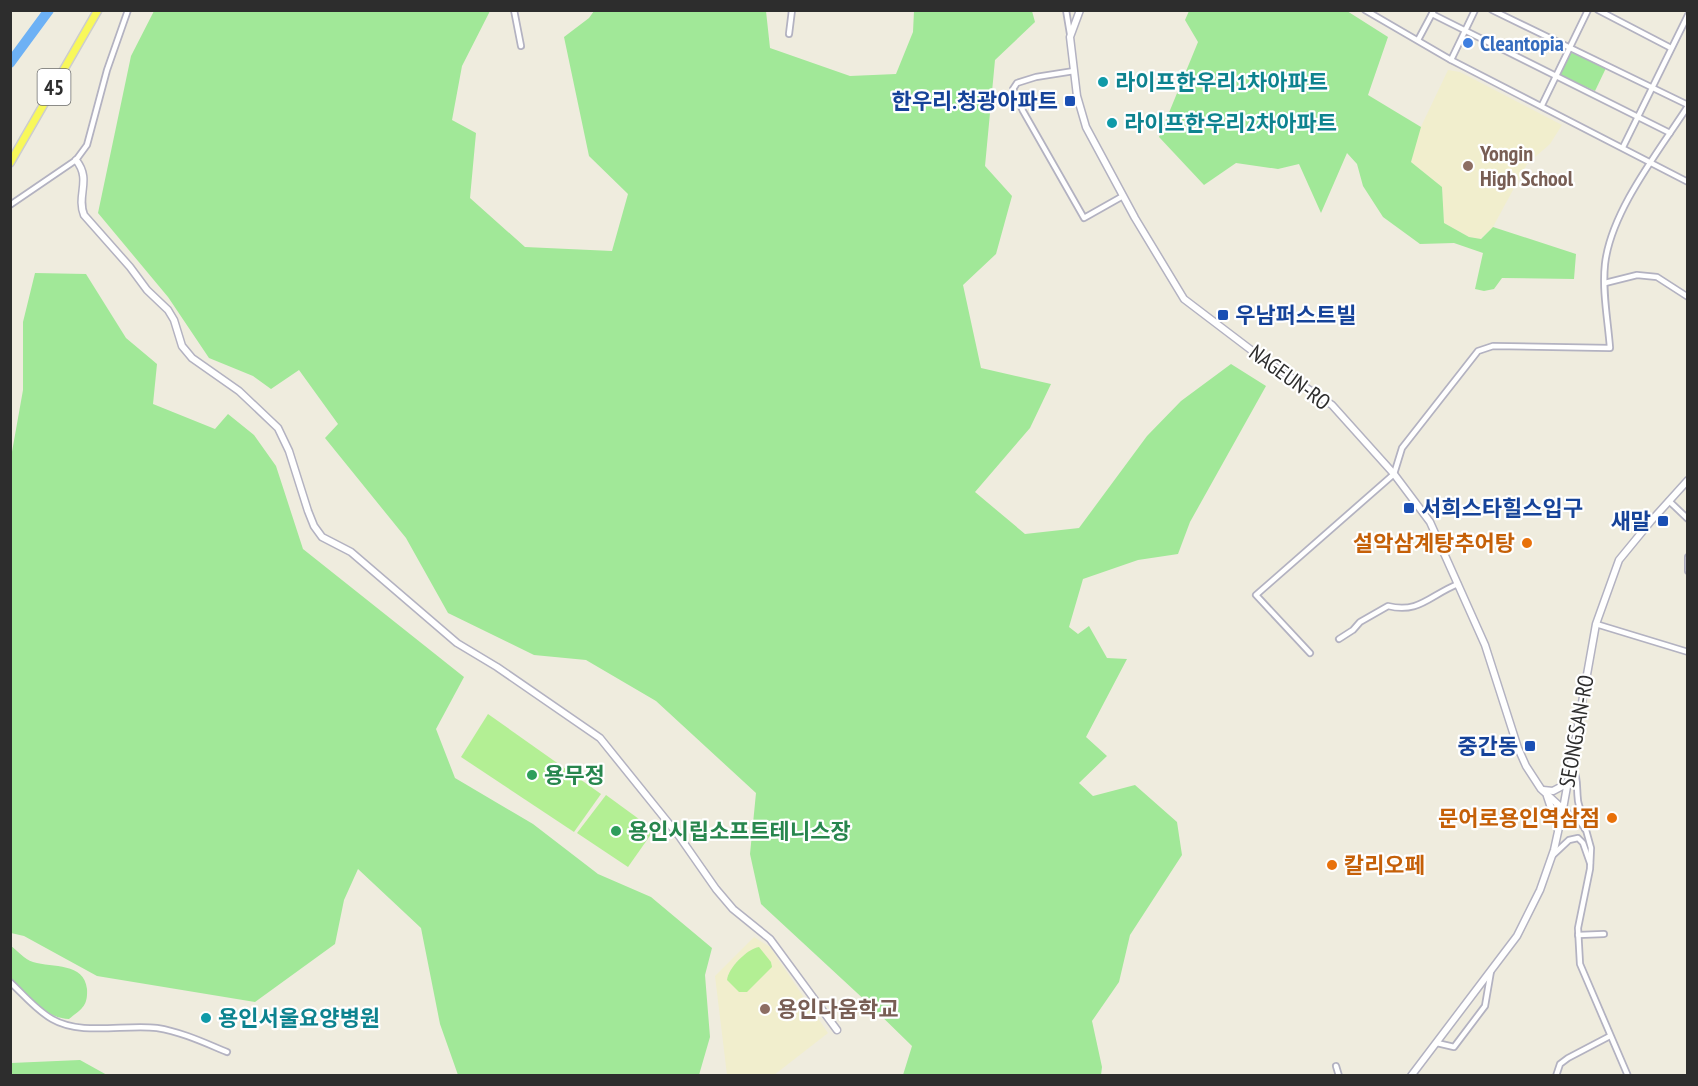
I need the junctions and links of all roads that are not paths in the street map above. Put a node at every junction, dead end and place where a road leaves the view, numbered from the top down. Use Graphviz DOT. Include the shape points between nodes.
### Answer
graph roads {
  1 [pos="98,10"];
  2 [pos="128,10"];
  3 [pos="514,10"];
  4 [pos="792,10"];
  5 [pos="1066,10"];
  6 [pos="1080,10"];
  7 [pos="1365,10"];
  8 [pos="1475,10"];
  9 [pos="1492,10"];
  10 [pos="1588,10"];
  11 [pos="1598,10"];
  12 [pos="1433,12"];
  13 [pos="1688,15"];
  14 [pos="1465,31"];
  15 [pos="789,34"];
  16 [pos="1070,37"];
  17 [pos="1418,40"];
  18 [pos="521,46"];
  19 [pos="1570,48"];
  20 [pos="1671,48"];
  21 [pos="1452,60"];
  22 [pos="1074,71"];
  23 [pos="1556,76"];
  24 [pos="1652,88"];
  25 [pos="1542,105"];
  26 [pos="1688,105"];
  27 [pos="1638,117"];
  28 [pos="1670,133"];
  29 [pos="1623,147"];
  30 [pos="76,160"];
  31 [pos="1651,162"];
  32 [pos="10,163"];
  33 [pos="1688,182"];
  34 [pos="1123,196"];
  35 [pos="12,204"];
  36 [pos="1605,283"];
  37 [pos="1688,297"];
  38 [pos="1394,474"];
  39 [pos="1688,480"];
  40 [pos="1669,501"];
  41 [pos="1688,519"];
  42 [pos="1688,557"];
  43 [pos="1688,571"];
  44 [pos="1458,585"];
  45 [pos="1596,624"];
  46 [pos="1339,639"];
  47 [pos="1688,652"];
  48 [pos="1310,653"];
  49 [pos="1571,763"];
  50 [pos="1568,783"];
  51 [pos="1542,789"];
  52 [pos="1547,795"];
  53 [pos="1563,809"];
  54 [pos="1558,829"];
  55 [pos="1585,829"];
  56 [pos="1551,857"];
  57 [pos="1590,863"];
  58 [pos="1604,934"];
  59 [pos="1578,935"];
  60 [pos="1491,971"];
  61 [pos="10,982"];
  62 [pos="837,1030"];
  63 [pos="1610,1036"];
  64 [pos="1437,1043"];
  65 [pos="227,1052"];
  66 [pos="1336,1066"];
  67 [pos="1339,1076"];
  68 [pos="1411,1076"];
  69 [pos="1556,1076"];
  70 [pos="1628,1076"];
  1 -- 32 [label="main road, 45"];
  2 -- 30 [label="street" via="87,145"];
  3 -- 18 [label="street"];
  4 -- 15 [label="street"];
  5 -- 16 [label="street"];
  6 -- 16 [label="main road, NAGEUN-RO"];
  7 -- 17 [label="street"];
  8 -- 14 [label="street"];
  9 -- 19 [label="street"];
  10 -- 19 [label="street"];
  11 -- 20 [label="street"];
  12 -- 14 [label="street"];
  12 -- 17 [label="street"];
  13 -- 20 [label="street"];
  14 -- 21 [label="street"];
  14 -- 23 [label="street"];
  16 -- 22 [label="main road, NAGEUN-RO"];
  17 -- 21 [label="street"];
  19 -- 23 [label="street"];
  19 -- 24 [label="street"];
  20 -- 24 [label="street"];
  21 -- 25 [label="street"];
  22 -- 34 [label="main road, NAGEUN-RO" via="1086,127"];
  22 -- 34 [label="street" via="1036,76 1017,83 1013,89 1084,218"];
  23 -- 25 [label="street"];
  23 -- 27 [label="street"];
  24 -- 26 [label="street"];
  24 -- 27 [label="street"];
  25 -- 29 [label="street"];
  26 -- 28 [label="street"];
  27 -- 28 [label="street"];
  27 -- 29 [label="street"];
  28 -- 31 [label="street"];
  29 -- 31 [label="street"];
  30 -- 35 [label="street"];
  30 -- 62 [label="main road" via="84,177 84,215 168,310 182,346 192,358 239,392 278,428 314,526 322,537 351,552 457,643 600,738 716,889 733,909 770,939"];
  31 -- 33 [label="street"];
  31 -- 36 [label="street" via="1626,202 1612,235"];
  34 -- 38 [label="main road, NAGEUN-RO" via="1184,299 1332,405"];
  36 -- 37 [label="street" via="1636,275 1657,277"];
  36 -- 38 [label="street" via="1610,348 1493,346 1478,351 1402,448"];
  38 -- 44 [label="main road, NAGEUN-RO" via="1430,522"];
  38 -- 48 [label="street" via="1256,595"];
  39 -- 40 [label="main road, SEONGSAN-RO"];
  40 -- 41 [label="street"];
  40 -- 45 [label="main road, SEONGSAN-RO" via="1619,560"];
  42 -- 43 [label="street"];
  44 -- 46 [label="street" via="1420,606 1388,606"];
  44 -- 51 [label="main road, NAGEUN-RO" via="1485,645 1518,748"];
  45 -- 47 [label="street"];
  45 -- 49 [label="main road, SEONGSAN-RO"];
  49 -- 50 [label="main road, SEONGSAN-RO"];
  49 -- 55 [label="street" via="1578,779 1578,801"];
  50 -- 51 [label="main road" via="1553,791"];
  50 -- 53 [label="main road, SEONGSAN-RO"];
  51 -- 52 [label="main road, NAGEUN-RO"];
  52 -- 53 [label="main road, NAGEUN-RO"];
  52 -- 54 [label="main road"];
  53 -- 54 [label="main road, SEONGSAN-RO"];
  53 -- 55 [label="street"];
  54 -- 56 [label="main road, SEONGSAN-RO"];
  55 -- 57 [label="street" via="1591,848"];
  56 -- 57 [label="street" via="1575,837 1583,843"];
  56 -- 60 [label="main road, SEONGSAN-RO" via="1517,936"];
  57 -- 59 [label="street"];
  58 -- 59 [label="street"];
  59 -- 63 [label="street" via="1580,964"];
  60 -- 64 [label="main road, SEONGSAN-RO"];
  60 -- 64 [label="street" via="1485,1006 1454,1047"];
  61 -- 65 [label="street" via="32,1005 54,1020 85,1028 156,1028"];
  63 -- 69 [label="street" via="1568,1058 1560,1064"];
  63 -- 70 [label="street"];
  64 -- 68 [label="main road, SEONGSAN-RO"];
  66 -- 67 [label="street"];
}
